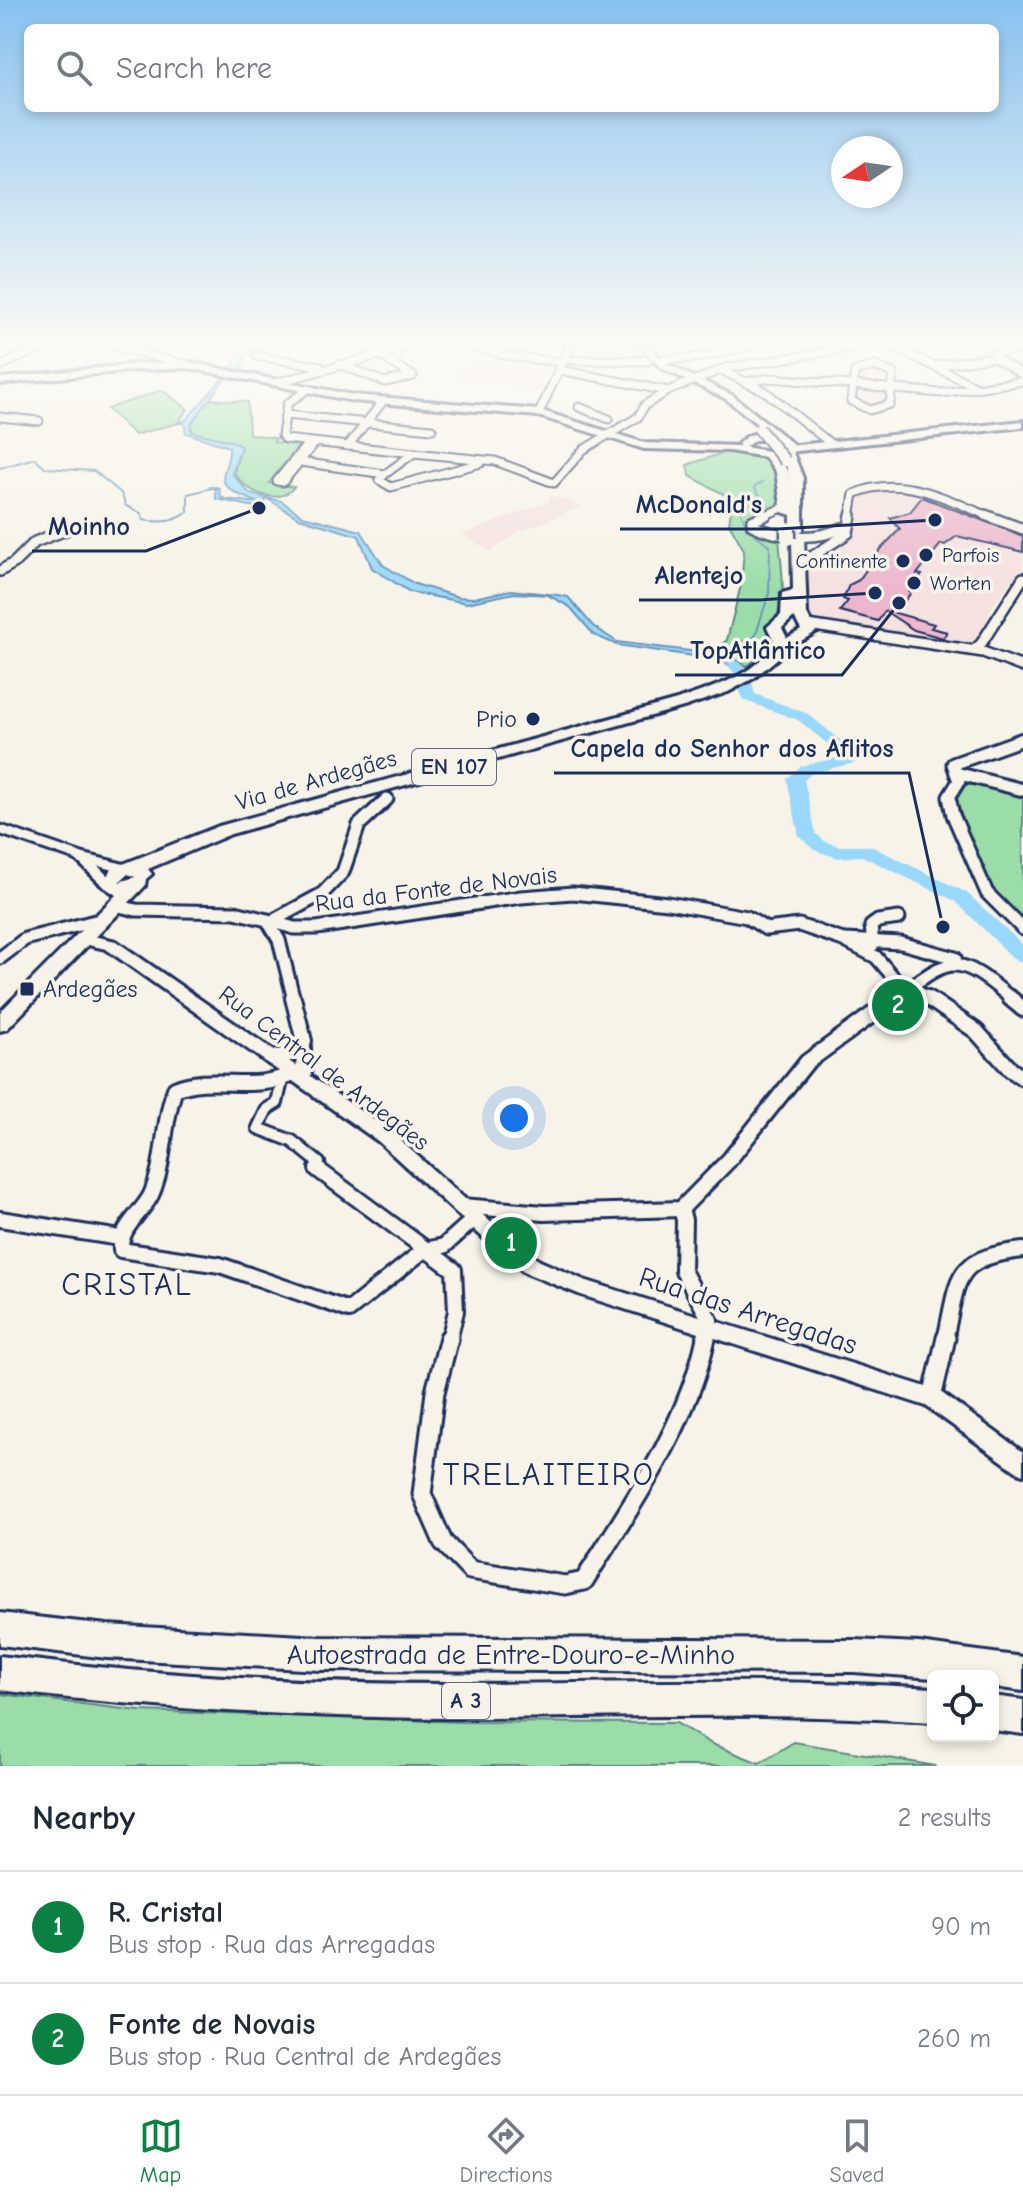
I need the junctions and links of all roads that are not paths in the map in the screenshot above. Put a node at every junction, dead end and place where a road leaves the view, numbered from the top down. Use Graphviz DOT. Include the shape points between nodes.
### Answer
graph roads {
  1 [pos="283,428"];
  2 [pos="362,428"];
  3 [pos="426,428"];
  4 [pos="584,428"];
  5 [pos="616,428"];
  6 [pos="751,428"];
  7 [pos="765,428"];
  8 [pos="812,428"];
  9 [pos="978,428"];
  10 [pos="432,429"];
  11 [pos="606,436"];
  12 [pos="751,440"];
  13 [pos="312,443"];
  14 [pos="830,443"];
  15 [pos="348,446"];
  16 [pos="785,448"];
  17 [pos="414,453"];
  18 [pos="768,454"];
  19 [pos="489,460"];
  20 [pos="300,462"];
  21 [pos="385,474"];
  22 [pos="790,502"];
  23 [pos="848,522"];
  24 [pos="1023,529"];
  25 [pos="66,530"];
  26 [pos="793,534"];
  27 [pos="799,565"];
  28 [pos="0,571"];
  29 [pos="1023,578"];
  30 [pos="782,626"];
  31 [pos="804,628"];
  32 [pos="974,650"];
  33 [pos="775,654"];
  34 [pos="1023,667"];
  35 [pos="1023,739"];
  36 [pos="956,773"];
  37 [pos="1023,790"];
  38 [pos="387,799"];
  39 [pos="0,829"];
  40 [pos="80,857"];
  41 [pos="135,875"];
  42 [pos="110,885"];
  43 [pos="119,906"];
  44 [pos="899,918"];
  45 [pos="270,920"];
  46 [pos="93,928"];
  47 [pos="1023,929"];
  48 [pos="59,931"];
  49 [pos="843,940"];
  50 [pos="871,940"];
  51 [pos="111,945"];
  52 [pos="876,957"];
  53 [pos="0,958"];
  54 [pos="957,964"];
  55 [pos="908,990"];
  56 [pos="1023,1009"];
  57 [pos="0,1024"];
  58 [pos="301,1050"];
  59 [pos="272,1058"];
  60 [pos="293,1078"];
  61 [pos="1023,1078"];
  62 [pos="317,1169"];
  63 [pos="681,1209"];
  64 [pos="467,1212"];
  65 [pos="0,1219"];
  66 [pos="121,1244"];
  67 [pos="424,1250"];
  68 [pos="1023,1250"];
  69 [pos="709,1327"];
  70 [pos="932,1398"];
  71 [pos="1023,1464"];
  72 [pos="0,1629"];
  73 [pos="0,1673"];
  74 [pos="1023,1674"];
  75 [pos="927,1705"];
  76 [pos="999,1714"];
  77 [pos="1023,1717"];
  1 -- 13 [label="street" via="282,437"];
  2 -- 15 [label="street"];
  3 -- 10 [label="street"];
  4 -- 11 [label="main road"];
  5 -- 11 [label="street"];
  6 -- 12 [label="main road"];
  7 -- 16 [label="main road"];
  8 -- 14 [label="street"];
  9 -- 14 [label="main road"];
  11 -- 12 [label="main road" via="644,446 729,448"];
  11 -- 19 [label="street" via="571,460 554,483"];
  12 -- 16 [label="main road, bridge"];
  12 -- 16 [label="main road" via="762,435"];
  12 -- 18 [label="main road"];
  13 -- 15 [label="street"];
  13 -- 20 [label="street"];
  13 -- 20 [label="street" via="277,481 283,482"];
  14 -- 16 [label="main road"];
  15 -- 17 [label="street"];
  16 -- 18 [label="main road"];
  16 -- 22 [label="main road"];
  16 -- 22 [label="main road" via="798,478"];
  17 -- 19 [label="street"];
  17 -- 21 [label="street"];
  18 -- 22 [label="main road" via="778,460"];
  19 -- 21 [label="street" via="400,487 379,480"];
  20 -- 21 [label="street"];
  22 -- 23 [label="street" via="759,516 752,525 777,533 825,535"];
  22 -- 26 [label="main road"];
  23 -- 24 [label="street" via="854,494 893,484"];
  23 -- 27 [label="street" via="848,533"];
  25 -- 28 [label="street" via="35,542"];
  26 -- 27 [label="main road"];
  26 -- 30 [label="main road" via="789,613"];
  27 -- 31 [label="main road"];
  29 -- 32 [label="street"];
  30 -- 31 [label="main road"];
  30 -- 33 [label="main road"];
  31 -- 32 [label="street"];
  31 -- 33 [label="main road, Via de Ardegães / EN 107"];
  32 -- 34 [label="street"];
  33 -- 41 [label="main road, Via de Ardegães / EN 107" via="723,689 225,830 185,845"];
  35 -- 36 [label="street" via="953,764"];
  36 -- 37 [label="street"];
  36 -- 47 [label="street" via="959,781 949,797 979,879"];
  38 -- 45 [label="street" via="359,825 343,872 322,894"];
  39 -- 40 [label="street"];
  40 -- 41 [label="street"];
  40 -- 42 [label="street"];
  41 -- 42 [label="main road" via="125,890"];
  41 -- 43 [label="main road, EN 107"];
  42 -- 46 [label="main road, EN 107" via="109,903"];
  43 -- 45 [label="street, Rua da Fonte de Novais" via="235,912"];
  43 -- 46 [label="main road, EN 107"];
  44 -- 50 [label="street" via="871,926"];
  45 -- 49 [label="street, Rua da Fonte de Novais" via="317,928 573,893 747,917 766,929 799,925"];
  45 -- 58 [label="street" via="303,1030"];
  46 -- 48 [label="street"];
  46 -- 48 [label="street"];
  46 -- 51 [label="street, Rua Central de Ardegães"];
  46 -- 51 [label="street" via="105,933"];
  46 -- 57 [label="main road, EN 107"];
  48 -- 53 [label="street" via="18,942"];
  49 -- 50 [label="street, Rua da Fonte de Novais"];
  49 -- 52 [label="street, Rua da Fonte de Novais"];
  50 -- 52 [label="street, Rua da Fonte de Novais"];
  50 -- 54 [label="street" via="935,949"];
  51 -- 59 [label="street, Rua Central de Ardegães"];
  52 -- 55 [label="street, Rua da Fonte de Novais"];
  54 -- 55 [label="street" via="943,964"];
  54 -- 56 [label="street" via="986,978"];
  55 -- 61 [label="street, Rua da Fonte de Novais" via="954,1014"];
  55 -- 63 [label="street" via="807,1062 729,1160"];
  58 -- 59 [label="street"];
  58 -- 60 [label="street"];
  59 -- 60 [label="street, Rua Central de Ardegães"];
  60 -- 62 [label="street" via="258,1128 306,1150 319,1163"];
  60 -- 64 [label="street, Rua Central de Ardegães" via="385,1137"];
  60 -- 66 [label="street" via="268,1086 195,1081 175,1089 162,1127 152,1191"];
  62 -- 67 [label="street"];
  63 -- 64 [label="street"];
  63 -- 69 [label="street" via="683,1271"];
  64 -- 67 [label="street" via="444,1246"];
  64 -- 69 [label="street, Rua das Arregadas" via="533,1267"];
  65 -- 66 [label="street"];
  66 -- 67 [label="street" via="220,1265 349,1310"];
  67 -- 69 [label="street" via="454,1270 456,1311 435,1392 422,1494 443,1542 470,1570 565,1585 584,1581 675,1427"];
  68 -- 70 [label="street" via="974,1259 966,1267"];
  69 -- 70 [label="street, Rua das Arregadas"];
  70 -- 71 [label="street, Rua das Arregadas"];
  72 -- 74 [label="highway, Autoestrada de Entre-Douro-e-Minho / A 3" via="262,1654 854,1656"];
  73 -- 75 [label="highway, Autoestrada de Entre-Douro-e-Minho / A 3" via="147,1690 309,1699 798,1698"];
  76 -- 77 [label="highway"];
}
